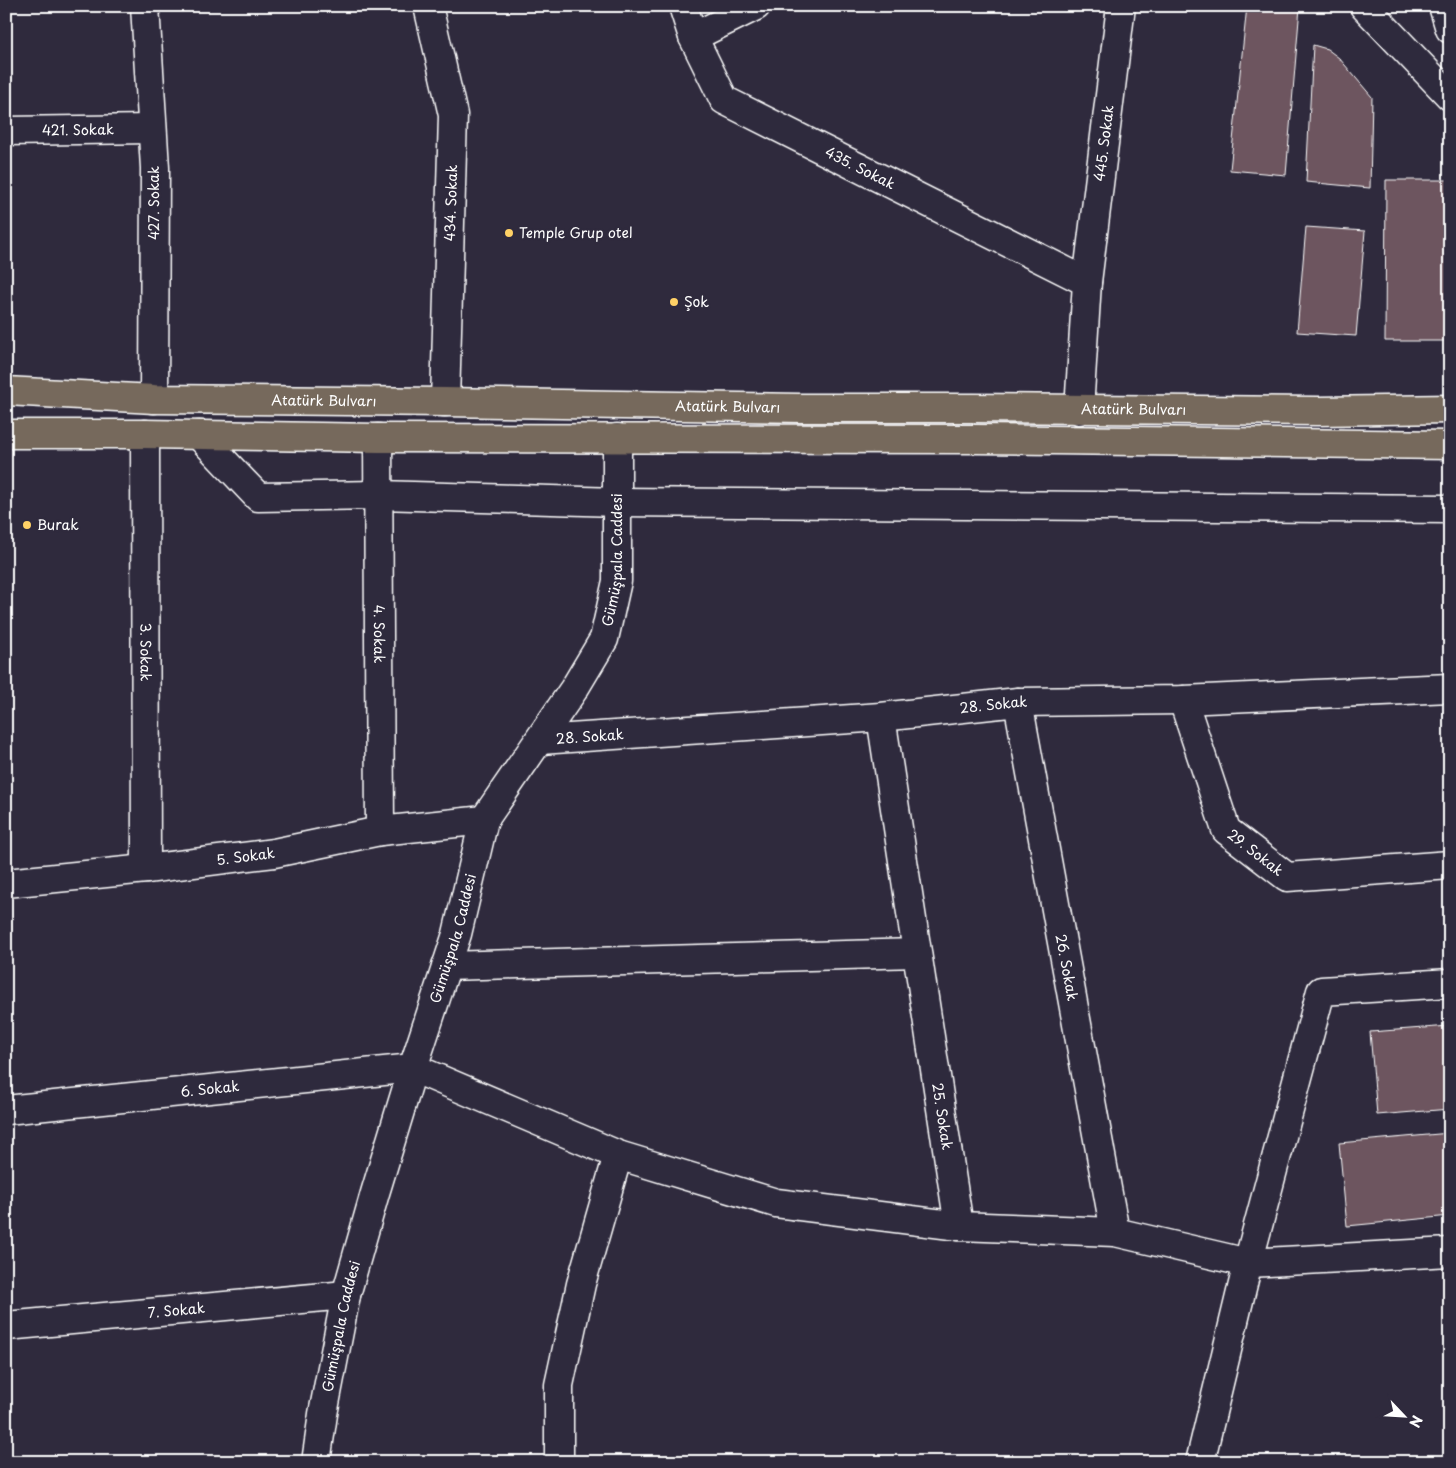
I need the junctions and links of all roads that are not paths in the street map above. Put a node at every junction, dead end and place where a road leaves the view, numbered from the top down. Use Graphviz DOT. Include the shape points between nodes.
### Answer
graph roads {
  1 [pos="145,6"];
  2 [pos="428,6"];
  3 [pos="683,6"];
  4 [pos="756,6"];
  5 [pos="1122,6"];
  6 [pos="1364,6"];
  7 [pos="1444,6"];
  8 [pos="1450,29"];
  9 [pos="693,37"];
  10 [pos="1450,96"];
  11 [pos="152,129"];
  12 [pos="6,131"];
  13 [pos="1087,282"];
  14 [pos="6,391"];
  15 [pos="154,400"];
  16 [pos="445,402"];
  17 [pos="1450,409"];
  18 [pos="1079,410"];
  19 [pos="6,434"];
  20 [pos="145,434"];
  21 [pos="199,436"];
  22 [pos="378,438"];
  23 [pos="618,438"];
  24 [pos="1450,445"];
  25 [pos="379,495"];
  26 [pos="617,502"];
  27 [pos="1450,509"];
  28 [pos="1450,688"];
  29 [pos="1183,700"];
  30 [pos="1018,702"];
  31 [pos="881,718"];
  32 [pos="540,740"];
  33 [pos="484,820"];
  34 [pos="380,831"];
  35 [pos="1450,865"];
  36 [pos="146,869"];
  37 [pos="6,883"];
  38 [pos="917,953"];
  39 [pos="446,966"];
  40 [pos="1450,983"];
  41 [pos="413,1068"];
  42 [pos="6,1110"];
  43 [pos="618,1155"];
  44 [pos="959,1226"];
  45 [pos="1115,1232"];
  46 [pos="1450,1252"];
  47 [pos="1248,1263"];
  48 [pos="346,1295"];
  49 [pos="6,1326"];
  50 [pos="316,1462"];
  51 [pos="559,1462"];
  52 [pos="1200,1462"];
  1 -- 11 [label="street, 427. Sokak"];
  2 -- 16 [label="street, 434. Sokak" via="453,115"];
  3 -- 9 [label="street, 435. Sokak"];
  4 -- 9 [label="street"];
  5 -- 13 [label="street, 445. Sokak"];
  6 -- 10 [label="street"];
  7 -- 8 [label="street"];
  9 -- 13 [label="street, 435. Sokak" via="724,100"];
  11 -- 12 [label="street, 421. Sokak"];
  11 -- 15 [label="street, 427. Sokak" via="155,168"];
  13 -- 18 [label="street, 445. Sokak"];
  14 -- 15 [label="main road, Atatürk Bulvarı"];
  15 -- 16 [label="main road, Atatürk Bulvarı"];
  16 -- 18 [label="main road, Atatürk Bulvarı"];
  17 -- 18 [label="main road, Atatürk Bulvarı"];
  19 -- 20 [label="main road"];
  20 -- 21 [label="main road"];
  20 -- 36 [label="street, 3. Sokak"];
  21 -- 22 [label="main road"];
  21 -- 25 [label="street" via="258,496"];
  22 -- 23 [label="main road"];
  22 -- 25 [label="street, 4. Sokak"];
  23 -- 24 [label="main road"];
  23 -- 26 [label="street, Gümüşpala Caddesi"];
  25 -- 26 [label="street"];
  25 -- 34 [label="street, 4. Sokak"];
  26 -- 27 [label="street"];
  26 -- 32 [label="street, Gümüşpala Caddesi" via="617,581 604,639"];
  28 -- 29 [label="street, 28. Sokak"];
  29 -- 30 [label="street, 28. Sokak"];
  29 -- 35 [label="street, 29. Sokak" via="1226,830 1287,877"];
  30 -- 31 [label="street, 28. Sokak"];
  30 -- 45 [label="street, 26. Sokak"];
  31 -- 32 [label="street, 28. Sokak"];
  31 -- 38 [label="street, 25. Sokak"];
  32 -- 33 [label="street, Gümüşpala Caddesi"];
  33 -- 34 [label="street, 5. Sokak"];
  33 -- 39 [label="street, Gümüşpala Caddesi" via="457,934"];
  34 -- 36 [label="street, 5. Sokak" via="274,853"];
  36 -- 37 [label="street, 5. Sokak"];
  38 -- 39 [label="street"];
  38 -- 44 [label="street, 25. Sokak"];
  39 -- 41 [label="street, Gümüşpala Caddesi"];
  40 -- 47 [label="street" via="1321,991"];
  41 -- 42 [label="street, 6. Sokak"];
  41 -- 43 [label="street"];
  41 -- 48 [label="street, Gümüşpala Caddesi"];
  43 -- 44 [label="street" via="776,1203"];
  43 -- 51 [label="street" via="580,1284 559,1385"];
  44 -- 45 [label="street"];
  45 -- 47 [label="street"];
  46 -- 47 [label="street"];
  47 -- 52 [label="street"];
  48 -- 49 [label="street, 7. Sokak"];
  48 -- 50 [label="street, Gümüşpala Caddesi"];
}
